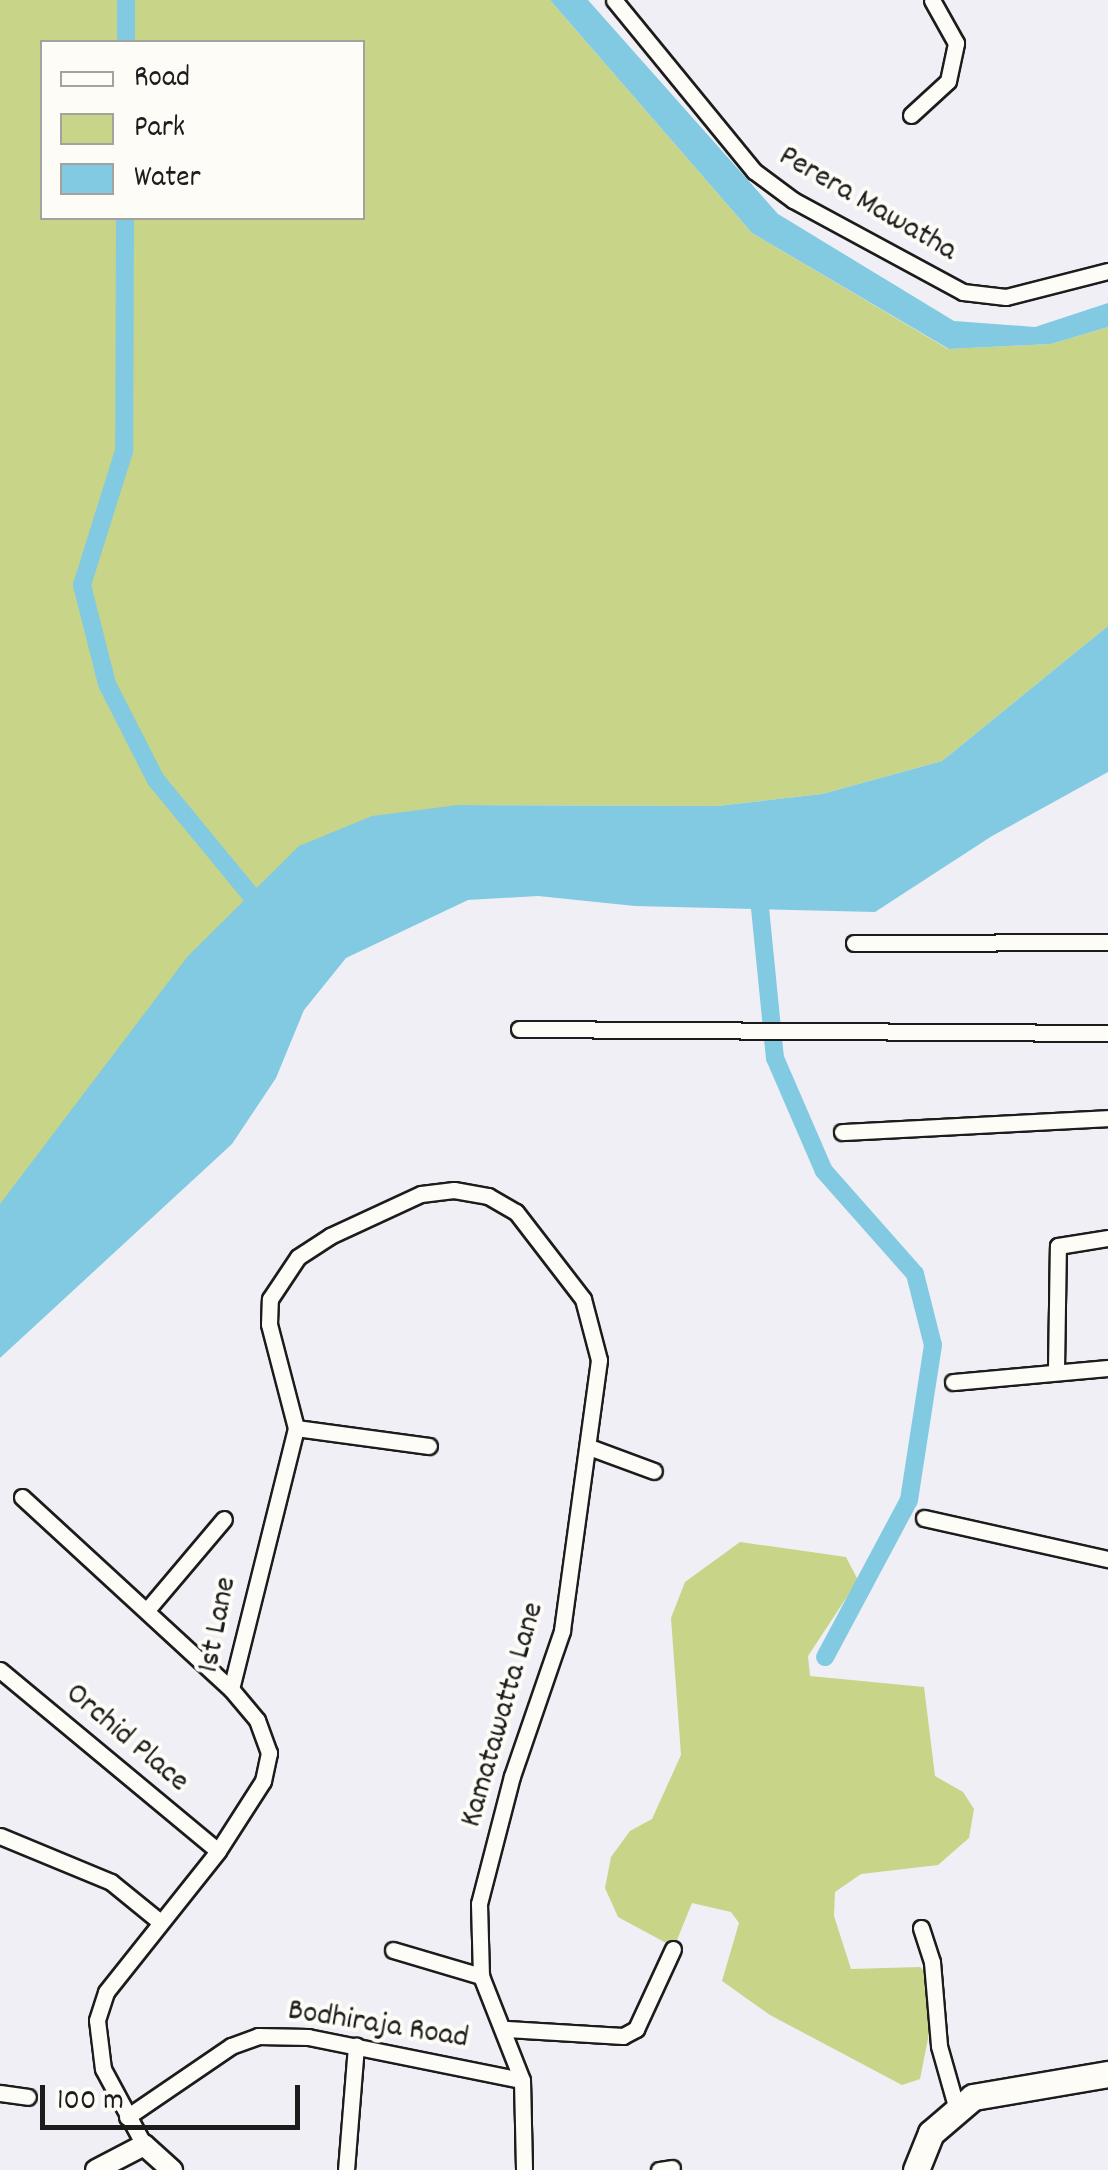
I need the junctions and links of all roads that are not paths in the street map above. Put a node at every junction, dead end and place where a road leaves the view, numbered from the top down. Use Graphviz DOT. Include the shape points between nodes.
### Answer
graph roads {
  1 [pos="614,0"];
  2 [pos="932,0"];
  3 [pos="910,115"];
  4 [pos="1108,271"];
  5 [pos="1108,942"];
  6 [pos="854,943"];
  7 [pos="519,1029"];
  8 [pos="1108,1032"];
  9 [pos="1108,1118"];
  10 [pos="842,1132"];
  11 [pos="421,1194"];
  12 [pos="1108,1238"];
  13 [pos="1108,1368"];
  14 [pos="1056,1369"];
  15 [pos="953,1382"];
  16 [pos="296,1428"];
  17 [pos="429,1446"];
  18 [pos="590,1447"];
  19 [pos="654,1471"];
  20 [pos="22,1498"];
  21 [pos="924,1518"];
  22 [pos="224,1519"];
  23 [pos="1108,1559"];
  24 [pos="147,1610"];
  25 [pos="0,1670"];
  26 [pos="231,1688"];
  27 [pos="0,1836"];
  28 [pos="218,1851"];
  29 [pos="159,1921"];
  30 [pos="921,1928"];
  31 [pos="673,1948"];
  32 [pos="393,1950"];
  33 [pos="481,1976"];
  34 [pos="507,2029"];
  35 [pos="356,2044"];
  36 [pos="1108,2074"];
  37 [pos="522,2080"];
  38 [pos="0,2093"];
  39 [pos="28,2096"];
  40 [pos="956,2106"];
  41 [pos="127,2117"];
  42 [pos="144,2145"];
  43 [pos="96,2170"];
  44 [pos="172,2170"];
  45 [pos="346,2170"];
  46 [pos="524,2170"];
  47 [pos="916,2170"];
  1 -- 4 [label="street, Perera Mawatha" via="754,171 793,200 962,292 1006,297"];
  2 -- 3 [label="street" via="956,43 948,81"];
  5 -- 6 [label="street"];
  7 -- 8 [label="street"];
  9 -- 10 [label="street"];
  11 -- 16 [label="street, 1st Lane" via="298,1257 270,1299 269,1324"];
  11 -- 18 [label="street, Kamatawatta Lane" via="488,1196 516,1212 583,1299 598,1360"];
  12 -- 14 [label="street" via="1058,1246"];
  13 -- 14 [label="street"];
  14 -- 15 [label="street"];
  16 -- 17 [label="street"];
  16 -- 26 [label="street, 1st Lane"];
  18 -- 19 [label="street"];
  18 -- 33 [label="street, Kamatawatta Lane" via="562,1630 512,1776 479,1904"];
  20 -- 24 [label="street"];
  21 -- 23 [label="street"];
  22 -- 24 [label="street"];
  24 -- 26 [label="street"];
  25 -- 28 [label="street, Orchid Place"];
  26 -- 28 [label="street, 1st Lane" via="257,1720 269,1753 263,1782"];
  27 -- 29 [label="street" via="111,1882"];
  28 -- 29 [label="street, 1st Lane"];
  29 -- 41 [label="street, 1st Lane" via="106,1992 97,2020 103,2069"];
  30 -- 40 [label="street" via="932,1962 939,2046"];
  31 -- 34 [label="street" via="636,2029 622,2036"];
  32 -- 33 [label="street"];
  33 -- 34 [label="street, Kamatawatta Lane"];
  34 -- 37 [label="street, Kamatawatta Lane"];
  35 -- 37 [label="street, Bodhiraja Road"];
  35 -- 41 [label="street, Bodhiraja Road" via="258,2036 231,2046"];
  35 -- 45 [label="street"];
  36 -- 40 [label="main road" via="992,2093"];
  37 -- 46 [label="street, Kamatawatta Lane"];
  38 -- 39 [label="street"];
  40 -- 47 [label="main road" via="931,2133"];
  41 -- 42 [label="street, 1st Lane"];
  42 -- 43 [label="street"];
  42 -- 44 [label="street"];
}
